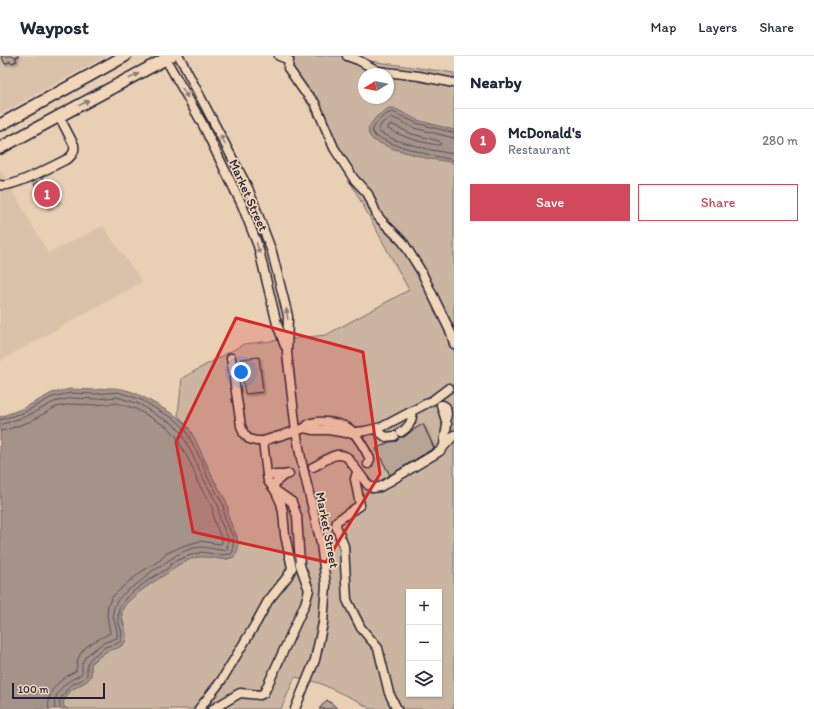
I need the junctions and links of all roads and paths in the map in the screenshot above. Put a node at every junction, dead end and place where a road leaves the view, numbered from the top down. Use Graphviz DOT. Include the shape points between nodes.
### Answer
graph roads {
  1 [pos="125,56"];
  2 [pos="179,56"];
  3 [pos="347,56"];
  4 [pos="167,57"];
  5 [pos="286,57"];
  6 [pos="89,77"];
  7 [pos="454,83"];
  8 [pos="59,116"];
  9 [pos="0,125"];
  10 [pos="29,133"];
  11 [pos="0,148"];
  12 [pos="0,185"];
  13 [pos="454,344"];
  14 [pos="287,353"];
  15 [pos="232,358"];
  16 [pos="449,388"];
  17 [pos="408,413"];
  18 [pos="446,419"];
  19 [pos="375,429"];
  20 [pos="296,431"];
  21 [pos="352,432"];
  22 [pos="402,432"];
  23 [pos="454,435"];
  24 [pos="394,436"];
  25 [pos="263,441"];
  26 [pos="444,444"];
  27 [pos="372,459"];
  28 [pos="313,467"];
  29 [pos="357,472"];
  30 [pos="267,476"];
  31 [pos="275,490"];
  32 [pos="199,709"];
  33 [pos="213,709"];
  34 [pos="295,709"];
  35 [pos="397,709"];
  1 -- 6 [label="main road"];
  14 -- 2 [label="street, Market Street, one-way" via="288,316 272,252 248,188"];
  3 -- 7 [label="street" via="378,71"];
  8 -- 4 [label="main road, one-way"];
  4 -- 14 [label="street, Market Street, one-way" via="242,205 258,246 277,324"];
  5 -- 13 [label="street" via="289,60 288,68 315,103 334,148 354,179 368,194 378,215 403,242 421,271"];
  6 -- 9 [label="main road"];
  6 -- 10 [label="main road" via="80,87 13,125 16,134"];
  8 -- 10 [label="main road"];
  8 -- 12 [label="street" via="74,145 70,158 9,186"];
  10 -- 11 [label="main road"];
  14 -- 20 [label="street, Market Street"];
  15 -- 25 [label="street" via="241,426 249,439"];
  16 -- 17 [label="street"];
  17 -- 19 [label="street"];
  17 -- 22 [label="street" via="412,417 411,423"];
  18 -- 26 [label="street"];
  19 -- 21 [label="street"];
  19 -- 24 [label="street" via="386,437"];
  20 -- 21 [label="street" via="310,424 330,422"];
  20 -- 25 [label="street"];
  20 -- 34 [label="street, Market Street" via="322,543 326,591 323,623 315,660"];
  21 -- 27 [label="street"];
  23 -- 26 [label="street"];
  25 -- 30 [label="street"];
  26 -- 29 [label="street" via="440,451 380,487 373,488 368,485"];
  28 -- 29 [label="street" via="340,454 347,456"];
  29 -- 35 [label="street" via="355,479 360,505 337,521 336,526 344,546 348,600 361,628 378,648 389,693"];
  30 -- 31 [label="street"];
  30 -- 31 [label="street" via="287,475 275,484"];
  31 -- 32 [label="street" via="283,512 292,568 268,601 220,681"];
  31 -- 33 [label="street" via="292,502 297,516 300,565 309,590 264,693 260,696 240,693"];
}
